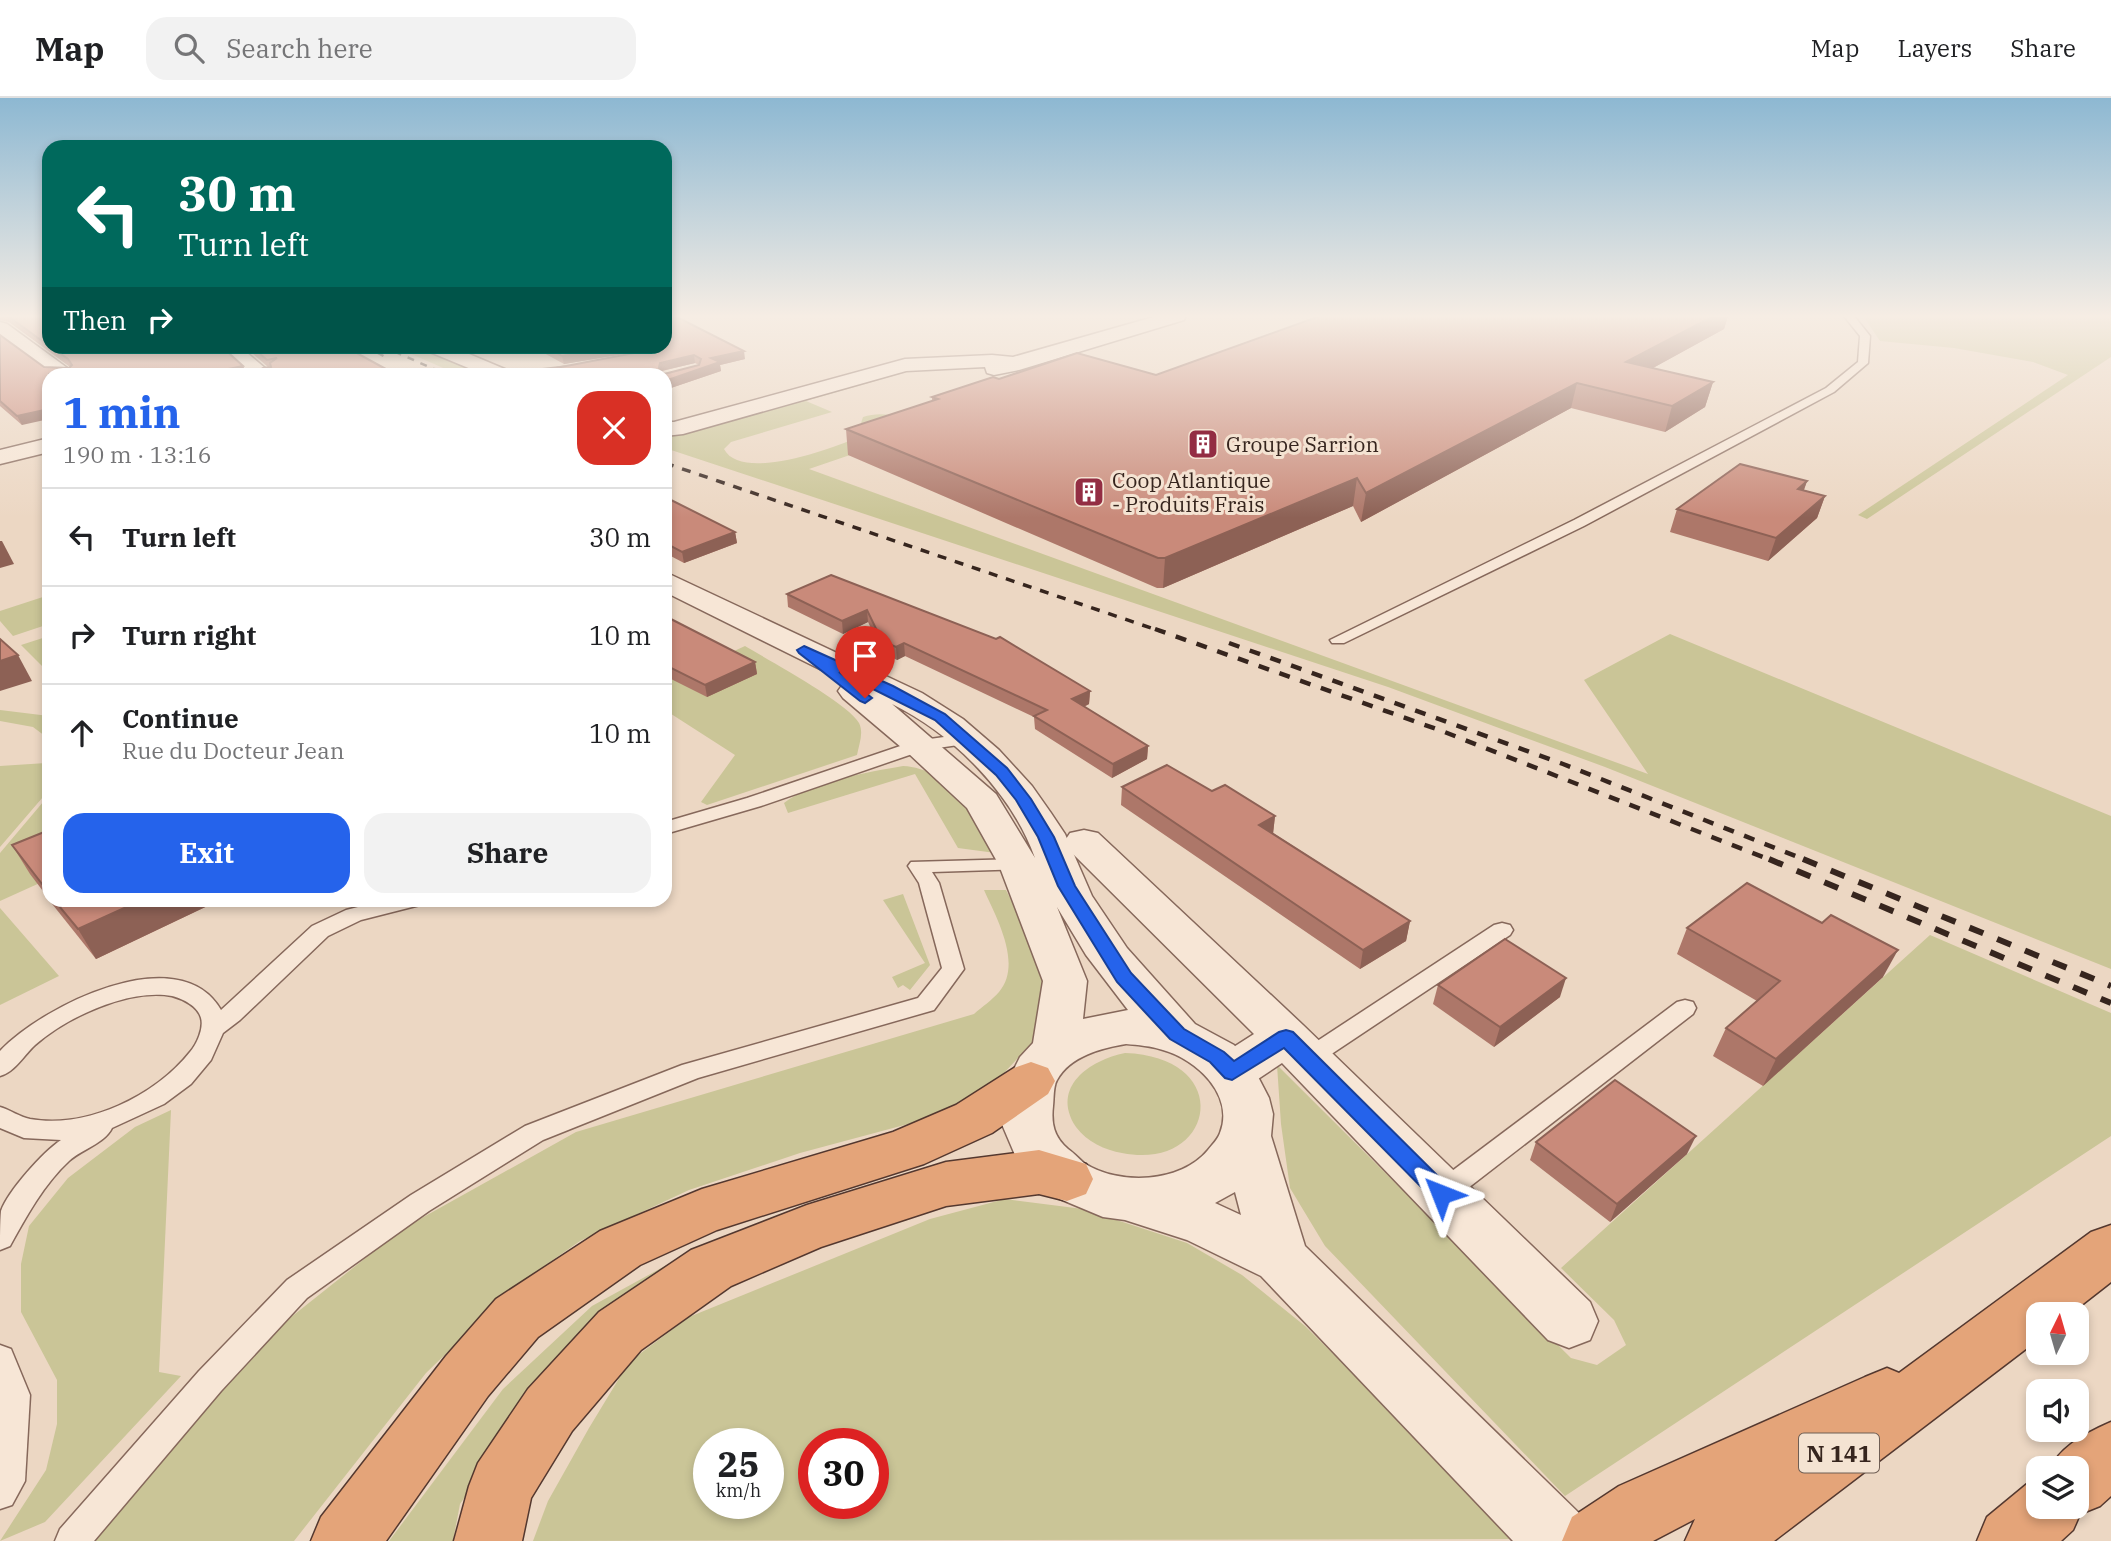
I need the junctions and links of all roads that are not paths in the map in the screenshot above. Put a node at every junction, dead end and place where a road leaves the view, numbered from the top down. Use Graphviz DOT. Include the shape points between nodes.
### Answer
graph roads {
  1 [pos="839,383"];
  2 [pos="936,383"];
  3 [pos="1838,383"];
  4 [pos="929,385"];
  5 [pos="672,429"];
  6 [pos="42,448"];
  7 [pos="0,457"];
  8 [pos="672,584"];
  9 [pos="1338,640"];
  10 [pos="804,650"];
  11 [pos="966,739"];
  12 [pos="921,745"];
  13 [pos="672,826"];
  14 [pos="1084,842"];
  15 [pos="1018,864"];
  16 [pos="384,907"];
  17 [pos="1502,930"];
  18 [pos="1685,1008"];
  19 [pos="214,1028"];
  20 [pos="1177,1034"];
  21 [pos="1297,1048"];
  22 [pos="1044,1066"];
  23 [pos="0,1067"];
  24 [pos="1232,1072"];
  25 [pos="0,1117"];
  26 [pos="114,1117"];
  27 [pos="1246,1137"];
  28 [pos="1067,1179"];
  29 [pos="1441,1194"];
  30 [pos="10,1200"];
  31 [pos="1136,1201"];
  32 [pos="0,1238"];
  33 [pos="2111,1249"];
  34 [pos="1281,1259"];
  35 [pos="1569,1321"];
  36 [pos="0,1359"];
  37 [pos="1959,1366"];
  38 [pos="2111,1454"];
  39 [pos="2089,1473"];
  40 [pos="0,1493"];
  41 [pos="2036,1519"];
  42 [pos="1619,1525"];
  43 [pos="72,1541"];
  44 [pos="345,1541"];
  45 [pos="488,1541"];
  46 [pos="1559,1541"];
  47 [pos="1719,1541"];
  48 [pos="2011,1541"];
  1 -- 5 [label="street"];
  2 -- 4 [label="street"];
  3 -- 9 [label="lane" via="1579,523"];
  6 -- 7 [label="street"];
  8 -- 10 [label="street"];
  10 -- 11 [label="street" via="940,717"];
  10 -- 12 [label="street"];
  11 -- 12 [label="lane"];
  11 -- 20 [label="street" via="1023,799 1092,930 1124,978"];
  12 -- 13 [label="lane"];
  12 -- 15 [label="street" via="984,802"];
  14 -- 21 [label="street"];
  15 -- 22 [label="street" via="1065,981"];
  15 -- 43 [label="lane" via="918,866 929,883 953,969 926,1004 691,1071 545,1128 420,1203 297,1289 210,1381"];
  16 -- 19 [label="lane" via="327,927"];
  17 -- 21 [label="lane"];
  18 -- 29 [label="lane"];
  19 -- 23 [label="lane" via="210,1009 197,996 174,988 112,994 44,1025"];
  19 -- 26 [label="lane" via="205,1051 184,1075 152,1099"];
  20 -- 22 [label="street" via="1126,1027 1077,1038"];
  20 -- 24 [label="street" via="1208,1050"];
  21 -- 24 [label="street"];
  21 -- 29 [label="street"];
  22 -- 28 [label="street" via="1025,1101 1026,1122 1047,1163"];
  22 -- 44 [label="highway" via="974,1119 906,1149 702,1212 620,1248 517,1318 467,1376"];
  24 -- 27 [label="street" via="1248,1114"];
  25 -- 26 [label="lane" via="12,1126 40,1131 75,1129"];
  26 -- 30 [label="lane" via="60,1154"];
  27 -- 31 [label="street" via="1236,1158 1219,1176 1195,1191"];
  27 -- 34 [label="street"];
  28 -- 31 [label="street" via="1099,1194"];
  28 -- 45 [label="highway" via="1039,1172 946,1184 807,1228 711,1268 620,1331 550,1410 501,1486"];
  29 -- 35 [label="street"];
  30 -- 32 [label="lane"];
  31 -- 34 [label="street" via="1202,1222"];
  33 -- 37 [label="highway, N 141"];
  34 -- 46 [label="street"];
  36 -- 40 [label="lane" via="15,1395 9,1481"];
  37 -- 42 [label="highway"];
  37 -- 47 [label="highway, N 141"];
  38 -- 39 [label="highway"];
  41 -- 48 [label="highway"];
}
